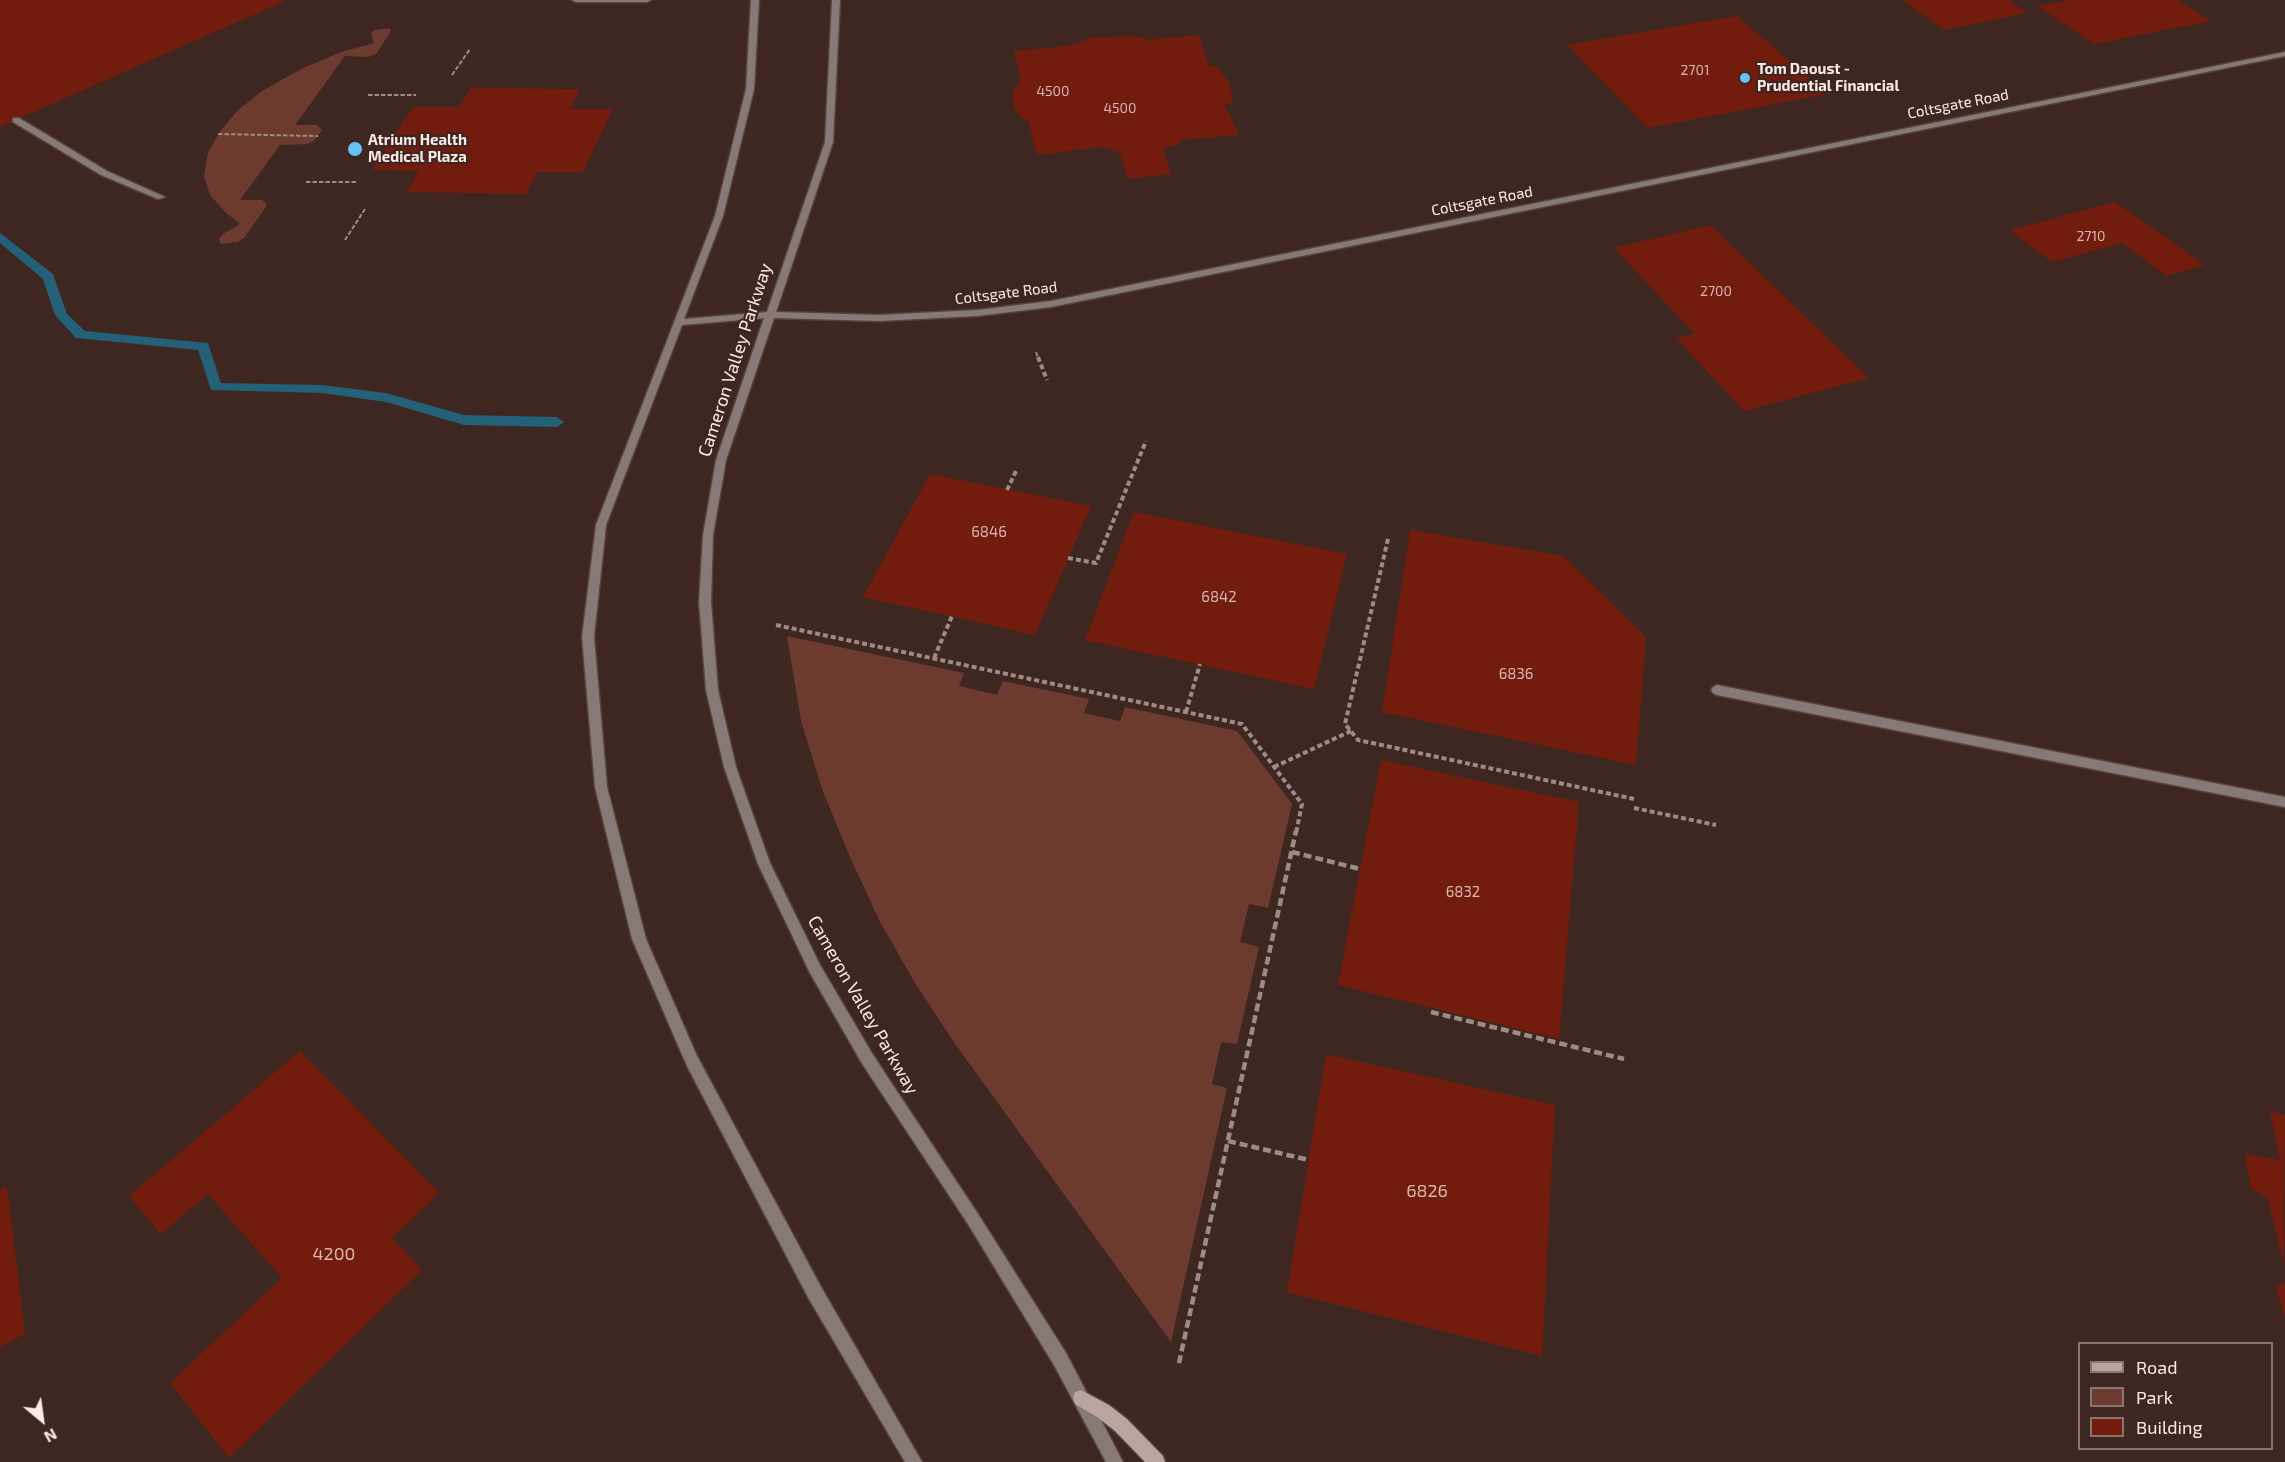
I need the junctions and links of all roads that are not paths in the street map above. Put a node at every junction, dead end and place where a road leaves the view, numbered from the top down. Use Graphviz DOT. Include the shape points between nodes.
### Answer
graph roads {
  1 [pos="576,0"];
  2 [pos="647,0"];
  3 [pos="755,0"];
  4 [pos="836,0"];
  5 [pos="2282,57"];
  6 [pos="16,120"];
  7 [pos="161,197"];
  8 [pos="771,315"];
  9 [pos="678,322"];
  10 [pos="1717,690"];
  11 [pos="2285,802"];
  12 [pos="1081,1398"];
  13 [pos="914,1462"];
  14 [pos="1115,1462"];
  15 [pos="1157,1462"];
  1 -- 2 [label="street"];
  3 -- 9 [label="street" via="750,89 719,216"];
  4 -- 8 [label="street, Cameron Valley Parkway" via="829,142"];
  5 -- 8 [label="street, Coltsgate Road" via="1051,304 879,318"];
  6 -- 7 [label="street" via="104,173"];
  8 -- 9 [label="street, Coltsgate Road"];
  8 -- 12 [label="street, Cameron Valley Parkway" via="721,460 708,535 705,602 712,690 730,766 764,864 815,969 868,1060 1021,1294"];
  9 -- 13 [label="street" via="602,525 588,638 601,787 639,939 692,1061 814,1293"];
  10 -- 11 [label="street"];
  12 -- 14 [label="street, Cameron Valley Parkway"];
  12 -- 15 [label="main road" via="1122,1425"];
}
